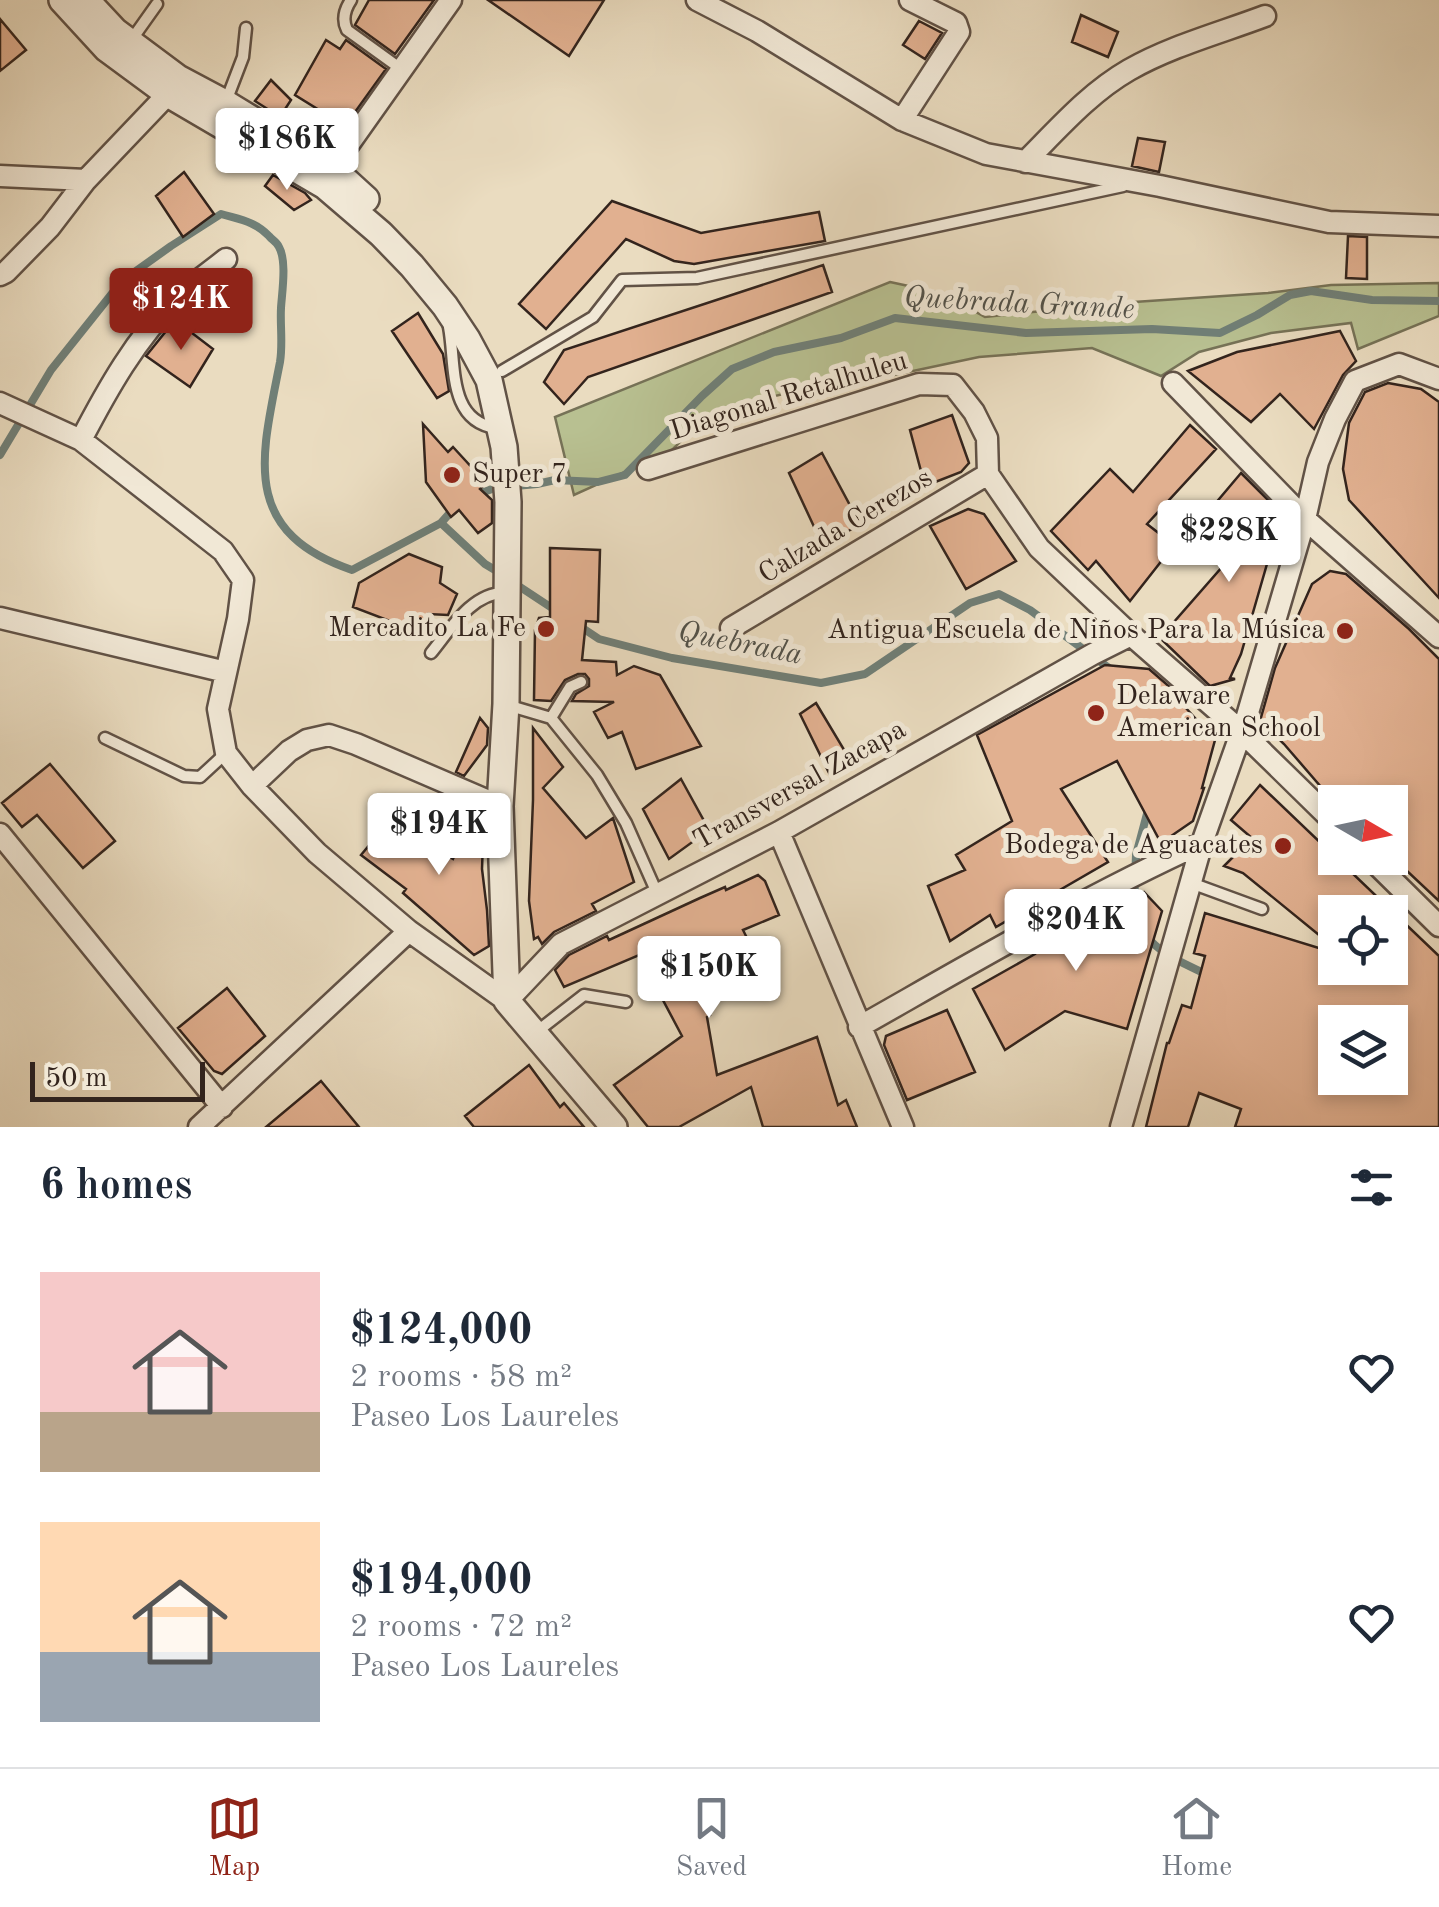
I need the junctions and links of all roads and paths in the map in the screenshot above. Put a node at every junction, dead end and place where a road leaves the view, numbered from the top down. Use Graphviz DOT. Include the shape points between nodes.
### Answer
graph roads {
  1 [pos="62,0"];
  2 [pos="86,0"];
  3 [pos="351,0"];
  4 [pos="451,0"];
  5 [pos="697,0"];
  6 [pos="910,0"];
  7 [pos="156,4"];
  8 [pos="1265,16"];
  9 [pos="246,28"];
  10 [pos="129,43"];
  11 [pos="402,70"];
  12 [pos="168,94"];
  13 [pos="220,113"];
  14 [pos="902,120"];
  15 [pos="1025,162"];
  16 [pos="332,168"];
  17 [pos="0,176"];
  18 [pos="86,180"];
  19 [pos="1139,182"];
  20 [pos="1439,226"];
  21 [pos="226,259"];
  22 [pos="0,275"];
  23 [pos="502,371"];
  24 [pos="1439,379"];
  25 [pos="1173,383"];
  26 [pos="0,403"];
  27 [pos="80,440"];
  28 [pos="508,441"];
  29 [pos="648,469"];
  30 [pos="988,474"];
  31 [pos="1305,519"];
  32 [pos="511,592"];
  33 [pos="0,618"];
  34 [pos="731,628"];
  35 [pos="1131,635"];
  36 [pos="1439,637"];
  37 [pos="431,653"];
  38 [pos="226,672"];
  39 [pos="581,682"];
  40 [pos="506,704"];
  41 [pos="551,718"];
  42 [pos="1241,731"];
  43 [pos="106,738"];
  44 [pos="226,754"];
  45 [pos="252,786"];
  46 [pos="500,806"];
  47 [pos="1318,807"];
  48 [pos="779,832"];
  49 [pos="0,834"];
  50 [pos="1202,843"];
  51 [pos="1387,875"];
  52 [pos="1191,884"];
  53 [pos="657,893"];
  54 [pos="1262,910"];
  55 [pos="1439,926"];
  56 [pos="409,931"];
  57 [pos="506,1001"];
  58 [pos="626,1002"];
  59 [pos="859,1027"];
  60 [pos="534,1033"];
  61 [pos="222,1107"];
  62 [pos="199,1127"];
  63 [pos="614,1127"];
  64 [pos="902,1127"];
  65 [pos="1122,1127"];
  1 -- 12 [label="street" via="106,49"];
  2 -- 10 [label="street"];
  3 -- 11 [label="lane" via="346,30"];
  4 -- 11 [label="street"];
  5 -- 14 [label="street"];
  6 -- 14 [label="street" via="956,23 959,32"];
  7 -- 10 [label="lane"];
  8 -- 15 [label="street" via="1127,71"];
  9 -- 13 [label="lane" via="243,57"];
  10 -- 13 [label="street"];
  11 -- 16 [label="street"];
  12 -- 13 [label="street"];
  12 -- 18 [label="street"];
  13 -- 16 [label="street"];
  13 -- 28 [label="street" via="325,186 412,266 467,339 489,380"];
  14 -- 15 [label="street" via="986,154"];
  15 -- 19 [label="street"];
  16 -- 23 [label="street" via="422,252"];
  17 -- 18 [label="street"];
  18 -- 22 [label="street"];
  19 -- 20 [label="street" via="1329,222"];
  19 -- 23 [label="lane" via="697,278 622,280 594,318"];
  21 -- 27 [label="street" via="177,298 140,341"];
  23 -- 28 [label="street"];
  24 -- 31 [label="street" via="1399,364 1356,381 1318,462"];
  25 -- 31 [label="street"];
  26 -- 27 [label="street"];
  27 -- 38 [label="street" via="224,552 243,580"];
  28 -- 32 [label="street" via="524,503 524,558"];
  29 -- 30 [label="street, Diagonal Retalhuleu" via="919,384 953,385 964,398 986,438"];
  30 -- 34 [label="street, Calzada Cerezos"];
  30 -- 35 [label="street, Diagonal Retalhuleu" via="1038,548"];
  31 -- 36 [label="street"];
  31 -- 42 [label="street"];
  32 -- 37 [label="lane" via="493,593 469,607"];
  32 -- 40 [label="street"];
  33 -- 38 [label="street"];
  35 -- 42 [label="street, Diagonal Retalhuleu"];
  35 -- 48 [label="street, Transversal Zacapa"];
  38 -- 44 [label="street" via="218,710"];
  39 -- 41 [label="lane" via="570,687"];
  40 -- 41 [label="lane"];
  40 -- 46 [label="street"];
  41 -- 53 [label="lane" via="626,822"];
  42 -- 47 [label="street, Diagonal Retalhuleu"];
  42 -- 50 [label="street"];
  43 -- 44 [label="lane" via="184,776 200,777"];
  44 -- 45 [label="street"];
  45 -- 46 [label="street" via="289,751 329,735"];
  45 -- 56 [label="street" via="317,854"];
  46 -- 57 [label="street"];
  48 -- 53 [label="street, Transversal Zacapa"];
  48 -- 59 [label="street"];
  49 -- 61 [label="street"];
  50 -- 52 [label="street"];
  50 -- 59 [label="street" via="1066,910"];
  51 -- 55 [label="street"];
  52 -- 54 [label="lane"];
  52 -- 65 [label="street"];
  53 -- 57 [label="street, Transversal Zacapa" via="561,944"];
  56 -- 57 [label="street"];
  56 -- 61 [label="street"];
  57 -- 60 [label="street"];
  58 -- 60 [label="lane" via="584,995"];
  59 -- 64 [label="street"];
  60 -- 63 [label="street"];
  61 -- 62 [label="street"];
}
